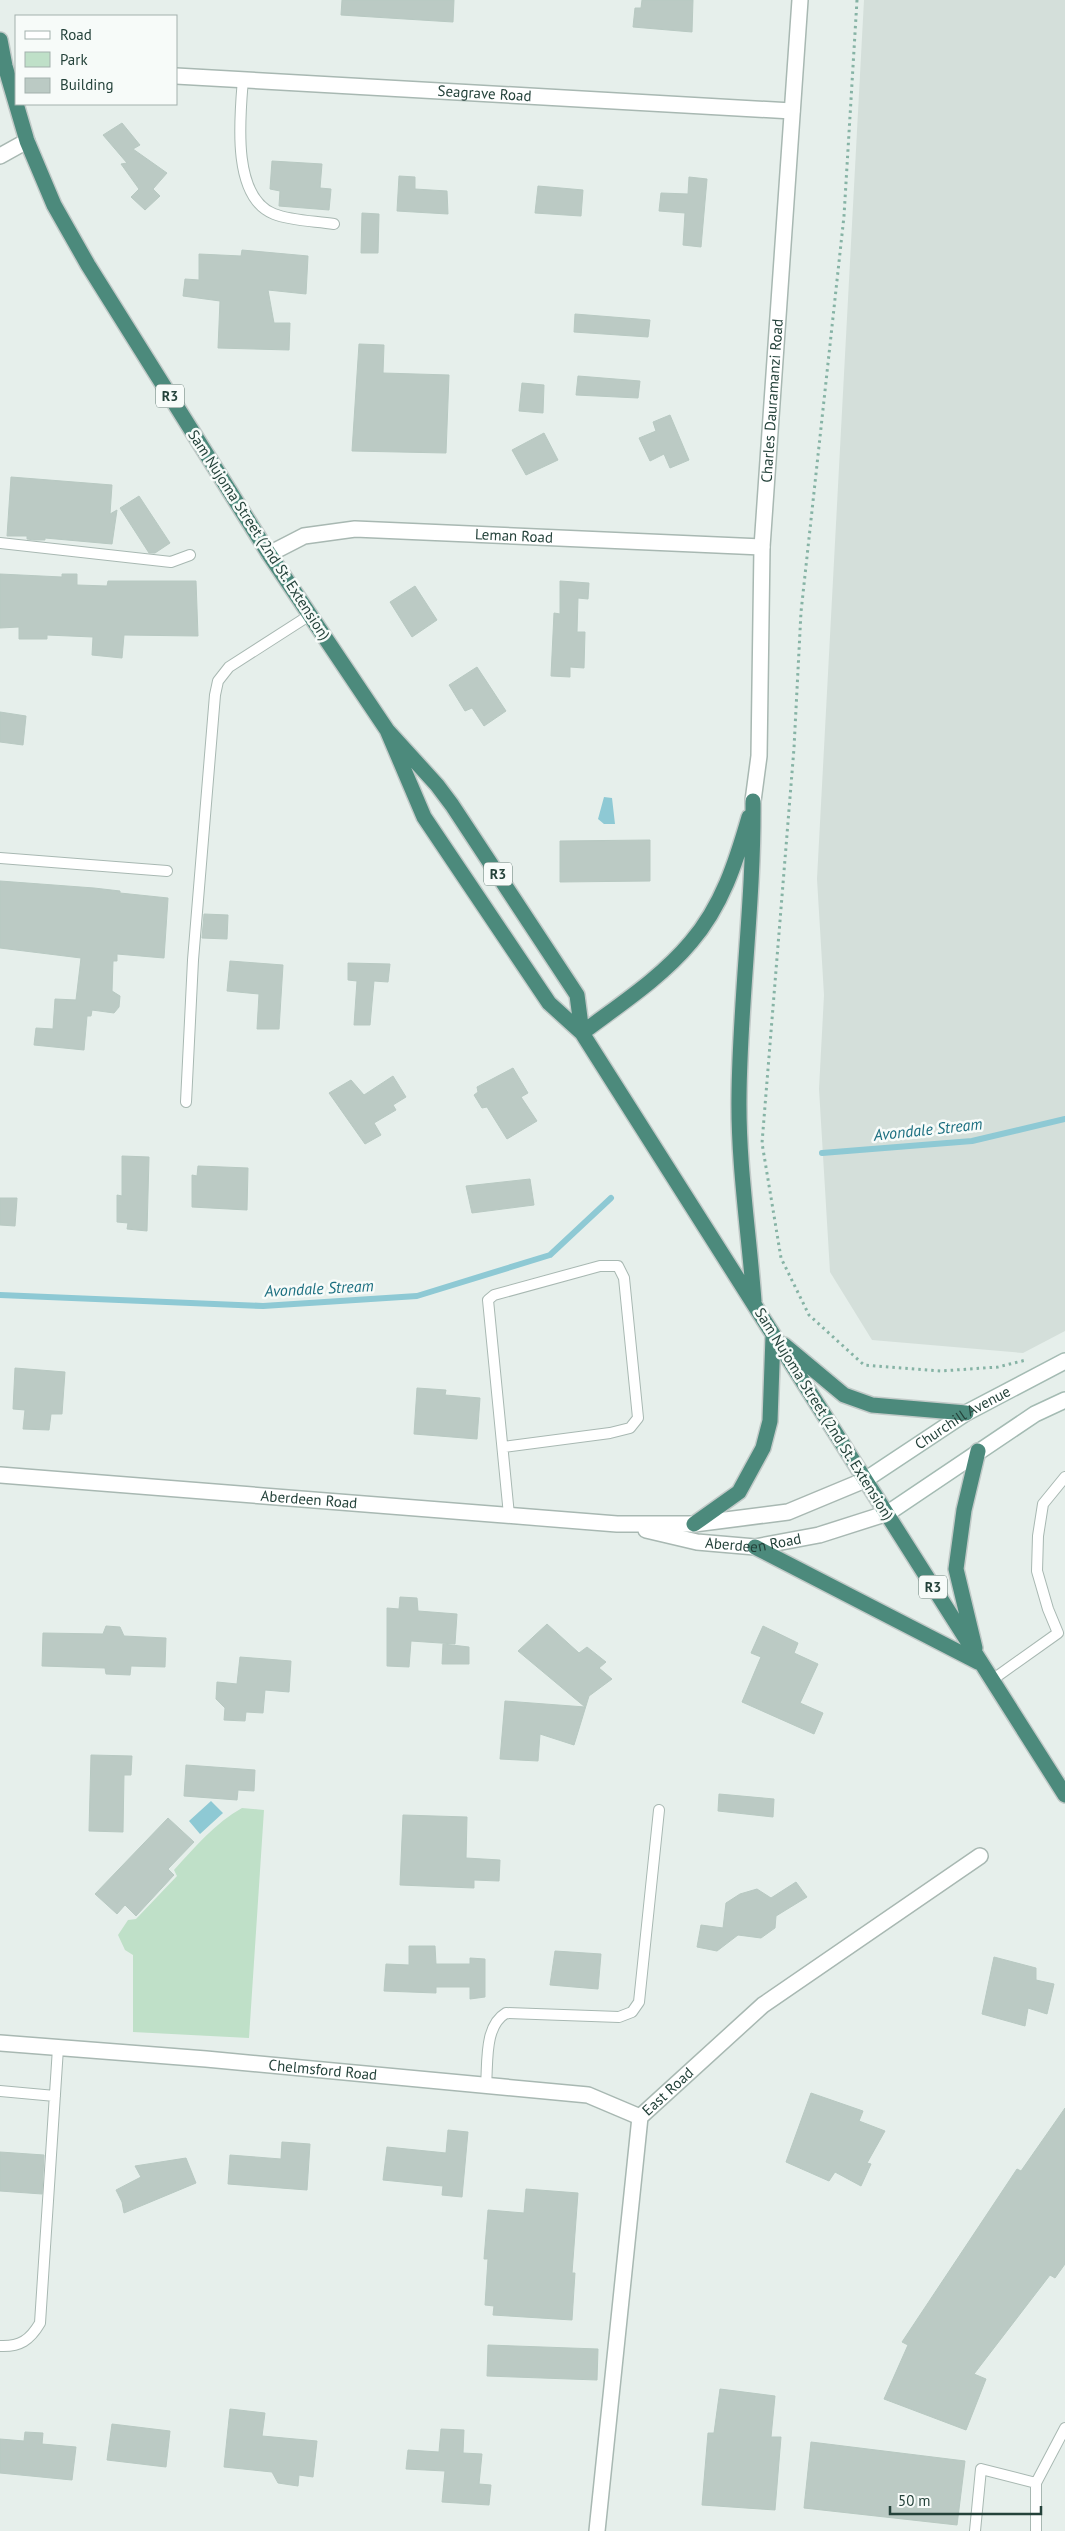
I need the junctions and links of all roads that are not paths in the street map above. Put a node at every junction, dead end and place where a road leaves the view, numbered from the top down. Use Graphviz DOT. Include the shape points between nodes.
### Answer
graph roads {
  1 [pos="800,0"];
  2 [pos="0,40"];
  3 [pos="11,66"];
  4 [pos="178,76"];
  5 [pos="243,79"];
  6 [pos="15,85"];
  7 [pos="19,105"];
  8 [pos="792,111"];
  9 [pos="27,141"];
  10 [pos="0,156"];
  11 [pos="334,224"];
  12 [pos="0,543"];
  13 [pos="762,547"];
  14 [pos="190,554"];
  15 [pos="269,554"];
  16 [pos="310,615"];
  17 [pos="386,730"];
  18 [pos="753,801"];
  19 [pos="0,858"];
  20 [pos="167,871"];
  21 [pos="582,1033"];
  22 [pos="186,1102"];
  23 [pos="754,1303"];
  24 [pos="773,1336"];
  25 [pos="1065,1361"];
  26 [pos="1065,1400"];
  27 [pos="966,1413"];
  28 [pos="502,1447"];
  29 [pos="978,1451"];
  30 [pos="0,1474"];
  31 [pos="1065,1477"];
  32 [pos="865,1480"];
  33 [pos="888,1513"];
  34 [pos="509,1515"];
  35 [pos="617,1524"];
  36 [pos="694,1524"];
  37 [pos="755,1547"];
  38 [pos="1062,1634"];
  39 [pos="978,1662"];
  40 [pos="992,1680"];
  41 [pos="1065,1795"];
  42 [pos="659,1810"];
  43 [pos="980,1856"];
  44 [pos="0,2043"];
  45 [pos="58,2048"];
  46 [pos="486,2085"];
  47 [pos="0,2091"];
  48 [pos="55,2096"];
  49 [pos="640,2117"];
  50 [pos="0,2346"];
  51 [pos="1065,2428"];
  52 [pos="1036,2483"];
  53 [pos="597,2531"];
  54 [pos="976,2531"];
  55 [pos="1036,2531"];
  1 -- 8 [label="street, Charles Dauramanzi Road"];
  2 -- 3 [label="highway, Sam Nujoma Street (2nd St. Extension) / R3"];
  3 -- 6 [label="highway, Sam Nujoma Street (2nd St. Extension) / R3"];
  4 -- 5 [label="street, Seagrave Road"];
  5 -- 8 [label="street, Seagrave Road"];
  5 -- 11 [label="lane" via="242,140 248,190 262,207 272,213"];
  7 -- 9 [label="highway, Sam Nujoma Street (2nd St. Extension) / R3"];
  8 -- 13 [label="street, Charles Dauramanzi Road"];
  9 -- 10 [label="street"];
  9 -- 15 [label="highway, Sam Nujoma Street (2nd St. Extension) / R3" via="54,205 88,265"];
  12 -- 14 [label="lane" via="171,562"];
  13 -- 15 [label="street, Leman Road" via="355,529 304,536"];
  13 -- 18 [label="street, Charles Dauramanzi Road" via="759,756"];
  15 -- 16 [label="highway, Sam Nujoma Street (2nd St. Extension) / R3"];
  16 -- 17 [label="highway, Sam Nujoma Street (2nd St. Extension) / R3"];
  16 -- 22 [label="lane" via="229,667 218,681 193,960"];
  17 -- 21 [label="highway, Sam Nujoma Street (2nd St. Extension) / R3" via="424,818 549,1003"];
  17 -- 21 [label="highway, Sam Nujoma Street (2nd St. Extension) / R3" via="452,805 577,995"];
  18 -- 21 [label="highway" via="726,886 691,942 650,980"];
  18 -- 23 [label="highway" via="752,902 739,1099"];
  19 -- 20 [label="lane"];
  21 -- 23 [label="highway, Sam Nujoma Street (2nd St. Extension) / R3"];
  23 -- 24 [label="highway, Sam Nujoma Street (2nd St. Extension) / R3"];
  24 -- 27 [label="highway" via="844,1395 872,1405"];
  24 -- 32 [label="highway, Sam Nujoma Street (2nd St. Extension) / R3"];
  24 -- 36 [label="highway" via="770,1421 763,1448 739,1492"];
  25 -- 27 [label="street, Churchill Avenue"];
  26 -- 29 [label="street" via="1035,1414"];
  27 -- 32 [label="street, Churchill Avenue"];
  28 -- 28 [label="lane" via="488,1300 494,1295 600,1266 618,1266 624,1278 638,1418 630,1428 610,1433"];
  28 -- 34 [label="lane"];
  29 -- 33 [label="street"];
  29 -- 39 [label="highway" via="964,1510 956,1569"];
  30 -- 34 [label="street, Aberdeen Road"];
  31 -- 38 [label="lane" via="1043,1504 1037,1571 1048,1609"];
  32 -- 33 [label="highway, Sam Nujoma Street (2nd St. Extension) / R3"];
  32 -- 36 [label="street, Aberdeen Road" via="788,1512"];
  33 -- 37 [label="street, Aberdeen Road" via="819,1534"];
  33 -- 39 [label="highway, Sam Nujoma Street (2nd St. Extension) / R3"];
  34 -- 35 [label="street, Aberdeen Road"];
  35 -- 36 [label="street, Aberdeen Road"];
  35 -- 37 [label="street, Aberdeen Road" via="697,1542"];
  37 -- 39 [label="highway"];
  38 -- 40 [label="lane"];
  39 -- 40 [label="highway, Sam Nujoma Street (2nd St. Extension) / R3"];
  40 -- 41 [label="highway, Sam Nujoma Street (2nd St. Extension) / R3"];
  42 -- 46 [label="lane" via="639,2002 632,2012 619,2018 518,2012 497,2018 491,2030"];
  43 -- 49 [label="street, East Road" via="763,2005"];
  44 -- 45 [label="street, Chelmsford Road"];
  45 -- 46 [label="street, Chelmsford Road"];
  45 -- 48 [label="lane"];
  46 -- 49 [label="street, Chelmsford Road" via="588,2095"];
  47 -- 48 [label="lane"];
  48 -- 50 [label="lane" via="40,2323 23,2343"];
  49 -- 53 [label="street, East Road"];
  51 -- 52 [label="lane"];
  52 -- 54 [label="lane" via="981,2469"];
  52 -- 55 [label="lane"];
}
